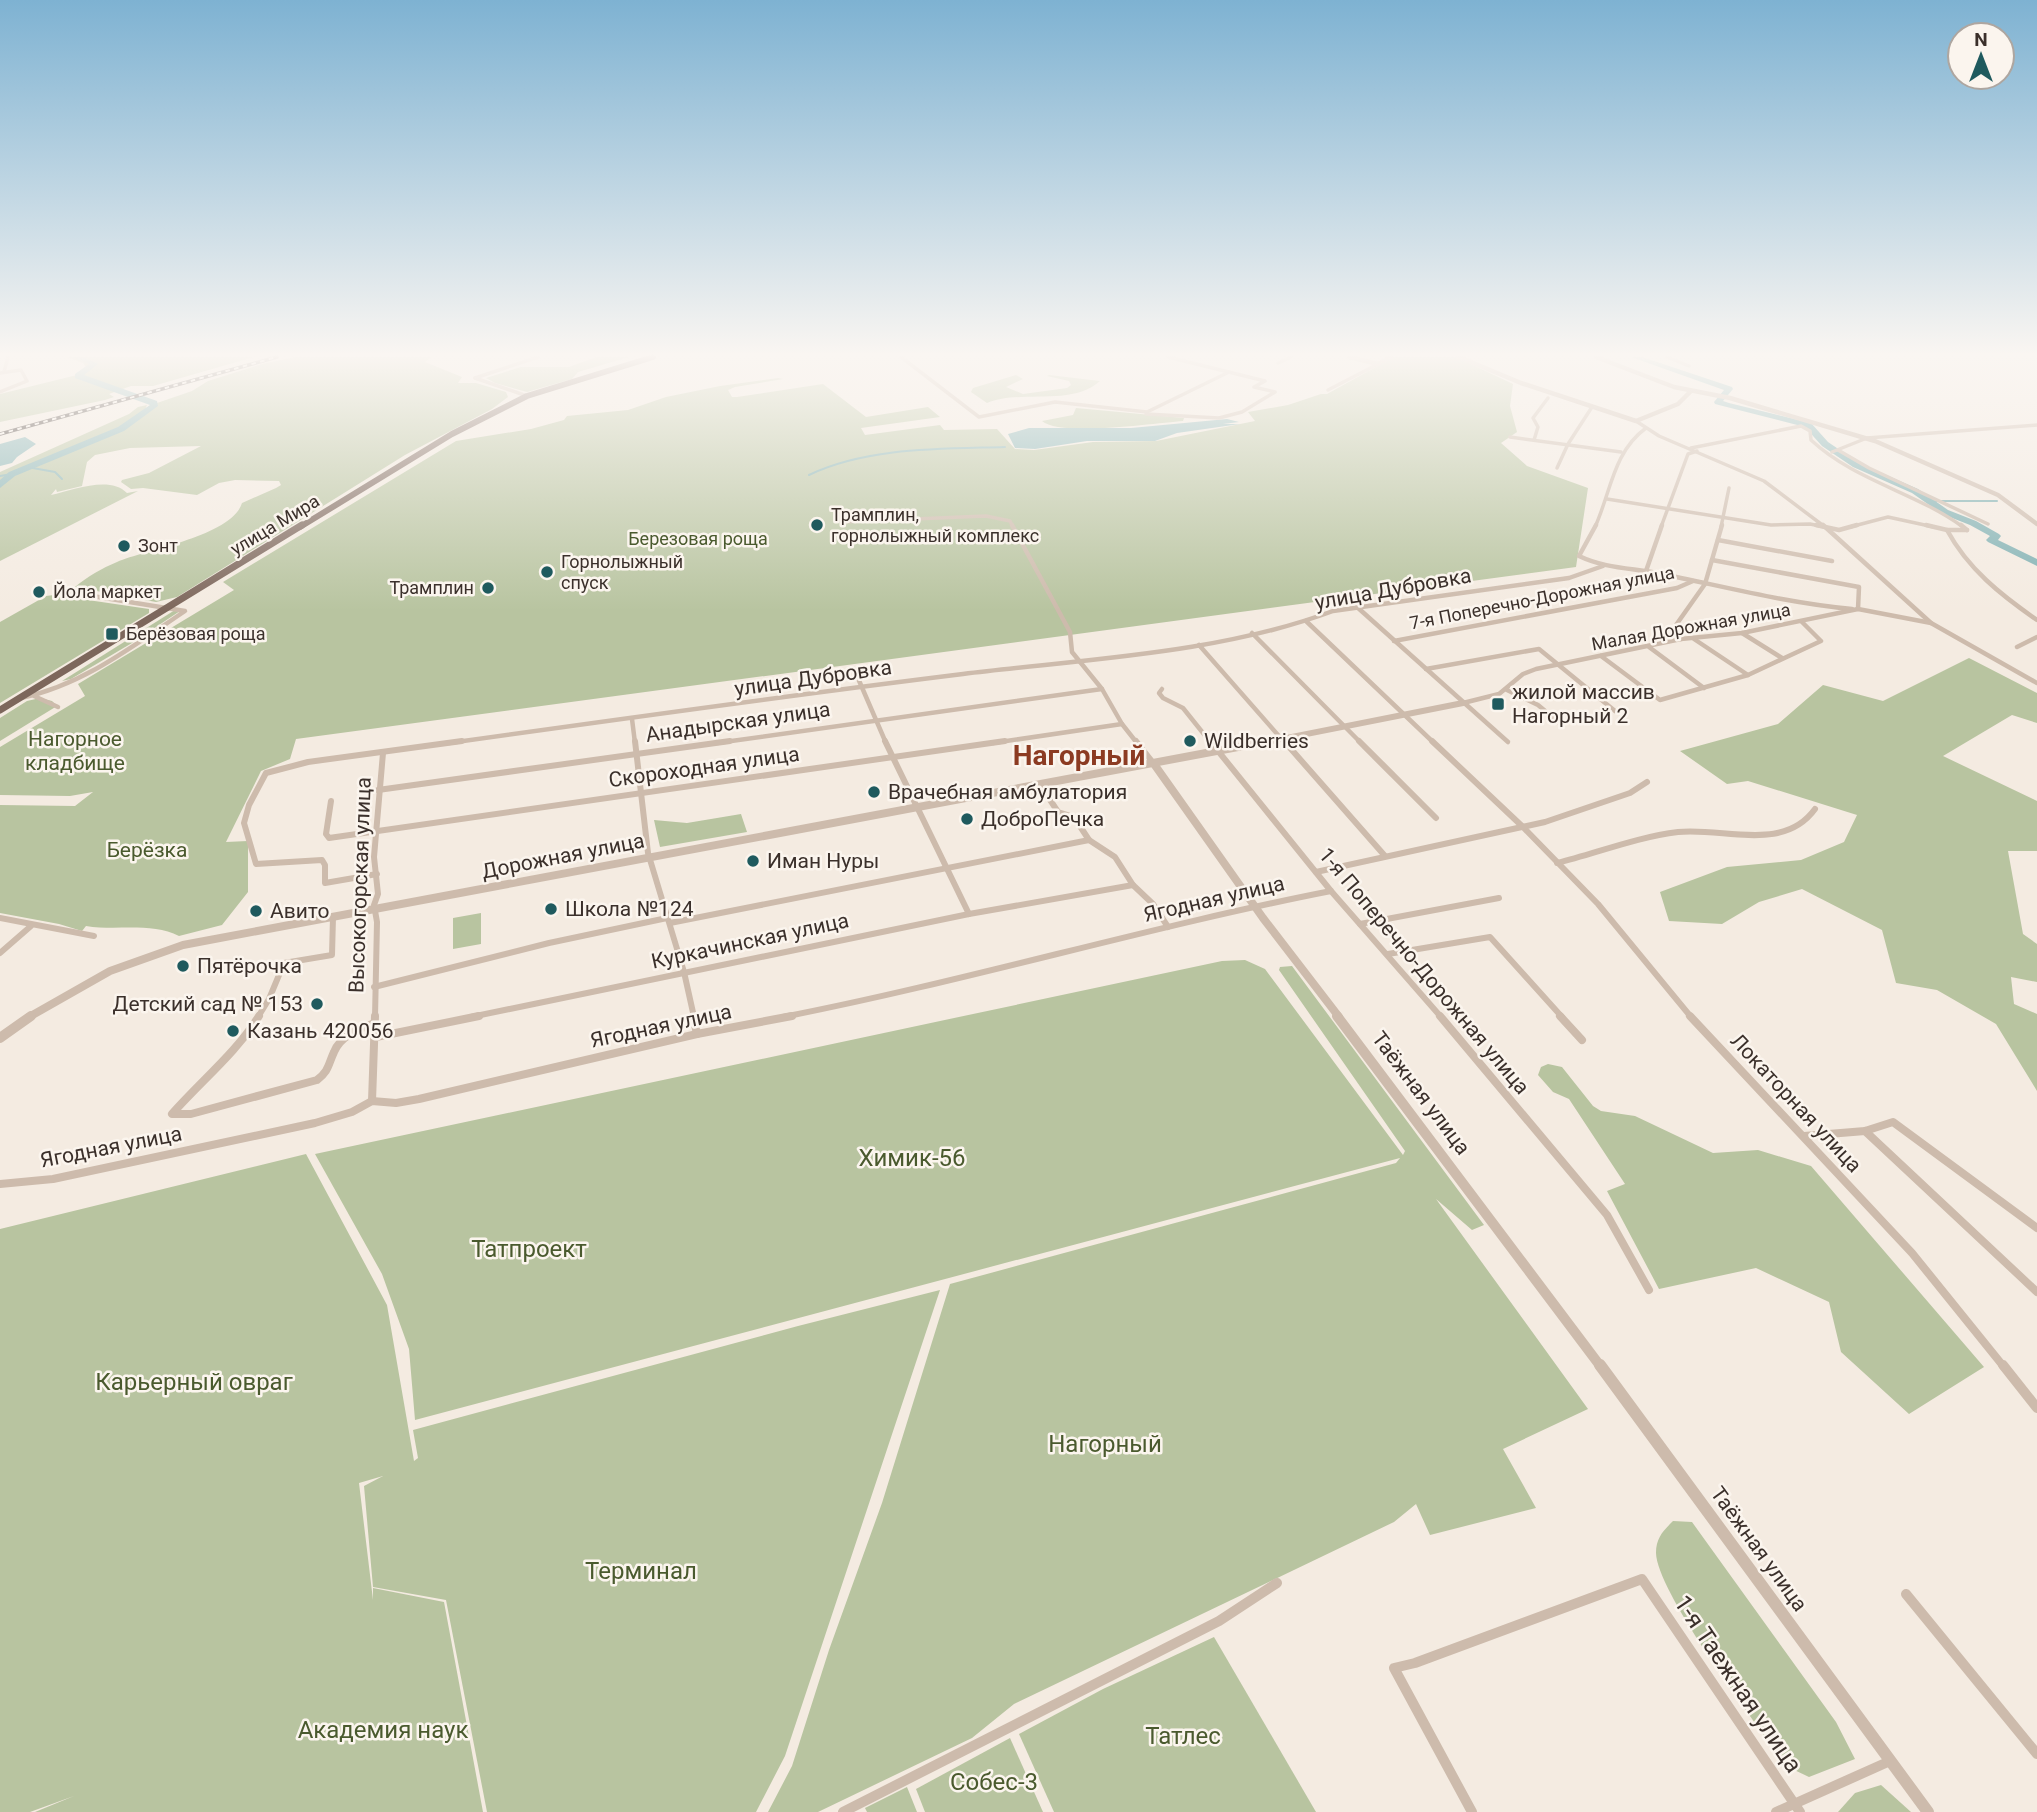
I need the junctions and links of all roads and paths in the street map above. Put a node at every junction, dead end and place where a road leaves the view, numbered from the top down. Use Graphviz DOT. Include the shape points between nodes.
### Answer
graph roads {
  1 [pos="438,442"];
  2 [pos="1547,442"];
  3 [pos="1630,442"];
  4 [pos="1675,442"];
  5 [pos="1727,442"];
  6 [pos="1812,442"];
  7 [pos="1859,442"];
  8 [pos="1875,442"];
  9 [pos="1568,444"];
  10 [pos="1691,449"];
  11 [pos="1698,451"];
  12 [pos="1621,452"];
  13 [pos="1557,468"];
  14 [pos="1729,488"];
  15 [pos="1607,499"];
  16 [pos="1668,509"];
  17 [pos="1724,518"];
  18 [pos="842,522"];
  19 [pos="1988,524"];
  20 [pos="2037,524"];
  21 [pos="1828,529"];
  22 [pos="1947,530"];
  23 [pos="1718,540"];
  24 [pos="1712,560"];
  25 [pos="1832,561"];
  26 [pos="1603,566"];
  27 [pos="1646,570"];
  28 [pos="1693,581"];
  29 [pos="1705,584"];
  30 [pos="55,590"];
  31 [pos="1357,607"];
  32 [pos="168,608"];
  33 [pos="1858,609"];
  34 [pos="2037,620"];
  35 [pos="1306,621"];
  36 [pos="1802,622"];
  37 [pos="1931,623"];
  38 [pos="1252,633"];
  39 [pos="1742,633"];
  40 [pos="2037,637"];
  41 [pos="1693,638"];
  42 [pos="1681,639"];
  43 [pos="1394,641"];
  44 [pos="1199,645"];
  45 [pos="1649,646"];
  46 [pos="2017,647"];
  47 [pos="1601,656"];
  48 [pos="1782,658"];
  49 [pos="1077,660"];
  50 [pos="1557,664"];
  51 [pos="1426,669"];
  52 [pos="855,670"];
  53 [pos="1748,675"];
  54 [pos="2037,683"];
  55 [pos="862,686"];
  56 [pos="1704,688"];
  57 [pos="1102,689"];
  58 [pos="1162,689"];
  59 [pos="1507,690"];
  60 [pos="34,696"];
  61 [pos="19,698"];
  62 [pos="1463,704"];
  63 [pos="58,707"];
  64 [pos="0,710"];
  65 [pos="1615,711"];
  66 [pos="1404,714"];
  67 [pos="632,719"];
  68 [pos="876,719"];
  69 [pos="1122,724"];
  70 [pos="1562,725"];
  71 [pos="1345,726"];
  72 [pos="1279,739"];
  73 [pos="1508,743"];
  74 [pos="1217,751"];
  75 [pos="383,753"];
  76 [pos="634,753"];
  77 [pos="892,757"];
  78 [pos="1154,764"];
  79 [pos="1647,782"];
  80 [pos="1041,786"];
  81 [pos="378,790"];
  82 [pos="640,792"];
  83 [pos="331,802"];
  84 [pos="918,808"];
  85 [pos="1815,809"];
  86 [pos="1436,818"];
  87 [pos="1523,827"];
  88 [pos="378,830"];
  89 [pos="1089,840"];
  90 [pos="1385,856"];
  91 [pos="650,857"];
  92 [pos="1557,863"];
  93 [pos="945,868"];
  94 [pos="1316,872"];
  95 [pos="377,874"];
  96 [pos="1133,885"];
  97 [pos="1331,891"];
  98 [pos="1499,898"];
  99 [pos="1255,906"];
  100 [pos="376,909"];
  101 [pos="969,914"];
  102 [pos="333,917"];
  103 [pos="0,918"];
  104 [pos="669,921"];
  105 [pos="1360,924"];
  106 [pos="31,926"];
  107 [pos="1168,927"];
  108 [pos="94,936"];
  109 [pos="0,953"];
  110 [pos="1388,954"];
  111 [pos="684,972"];
  112 [pos="374,987"];
  113 [pos="375,1023"];
  114 [pos="697,1034"];
  115 [pos="376,1037"];
  116 [pos="0,1038"];
  117 [pos="1582,1040"];
  118 [pos="372,1101"];
  119 [pos="1866,1131"];
  120 [pos="1804,1136"];
  121 [pos="0,1184"];
  122 [pos="2037,1228"];
  123 [pos="1649,1290"];
  124 [pos="2037,1292"];
  125 [pos="2037,1408"];
  126 [pos="1277,1583"];
  127 [pos="1906,1594"];
  128 [pos="2037,1754"];
  129 [pos="1890,1761"];
  130 [pos="1797,1808"];
  131 [pos="843,1812"];
  132 [pos="1472,1812"];
  133 [pos="1776,1812"];
  134 [pos="1928,1812"];
  1 -- 32 [label="main road, улица Мира"];
  2 -- 9 [label="street"];
  3 -- 12 [label="street"];
  4 -- 10 [label="street"];
  5 -- 10 [label="street"];
  6 -- 22 [label="street" via="1833,458 1911,495 1967,530"];
  7 -- 19 [label="street" via="1836,451"];
  8 -- 20 [label="street" via="1998,495"];
  9 -- 12 [label="street"];
  9 -- 13 [label="street"];
  10 -- 11 [label="street"];
  11 -- 16 [label="street" via="1688,454"];
  11 -- 21 [label="street" via="1764,481"];
  12 -- 15 [label="street"];
  14 -- 17 [label="street"];
  15 -- 16 [label="street"];
  15 -- 26 [label="street" via="1579,556"];
  16 -- 17 [label="street"];
  16 -- 27 [label="street"];
  17 -- 21 [label="street"];
  17 -- 23 [label="street"];
  18 -- 49 [label="street, Таёжная улица" via="986,516 1010,521 1070,632"];
  21 -- 22 [label="street" via="1888,517"];
  21 -- 37 [label="street"];
  22 -- 34 [label="street" via="1967,560 2007,599"];
  23 -- 24 [label="street"];
  23 -- 25 [label="street"];
  24 -- 29 [label="street"];
  24 -- 33 [label="street" via="1859,587"];
  26 -- 27 [label="street"];
  26 -- 31 [label="street, улица Дубровка" via="1569,578"];
  27 -- 28 [label="street"];
  28 -- 29 [label="street"];
  28 -- 43 [label="street, 7-я Поперечно-Дорожная улица" via="1585,607"];
  29 -- 33 [label="street"];
  29 -- 42 [label="street" via="1676,625"];
  30 -- 32 [label="street"];
  31 -- 35 [label="street, улица Дубровка"];
  31 -- 43 [label="street"];
  32 -- 60 [label="street" via="185,611 72,681"];
  32 -- 61 [label="main road, улица Мира"];
  33 -- 36 [label="street, Малая Дорожная улица"];
  33 -- 37 [label="street, Малая Дорожная улица"];
  35 -- 38 [label="street, улица Дубровка"];
  35 -- 66 [label="street, Локаторная улица"];
  36 -- 39 [label="street, Малая Дорожная улица"];
  36 -- 48 [label="street" via="1821,641"];
  37 -- 54 [label="street"];
  38 -- 44 [label="street, улица Дубровка"];
  38 -- 71 [label="street"];
  39 -- 41 [label="street, Малая Дорожная улица"];
  39 -- 48 [label="street"];
  40 -- 46 [label="street"];
  41 -- 42 [label="street, Малая Дорожная улица"];
  41 -- 53 [label="street"];
  42 -- 45 [label="street, Малая Дорожная улица"];
  43 -- 51 [label="street"];
  44 -- 49 [label="street, улица Дубровка"];
  44 -- 72 [label="street"];
  45 -- 47 [label="street, Малая Дорожная улица"];
  45 -- 56 [label="street"];
  47 -- 50 [label="street, Малая Дорожная улица"];
  47 -- 56 [label="street" via="1660,700"];
  48 -- 53 [label="street"];
  49 -- 55 [label="street, улица Дубровка"];
  49 -- 57 [label="street, Таёжная улица"];
  50 -- 51 [label="street" via="1539,649"];
  50 -- 59 [label="street, Малая Дорожная улица" via="1523,674"];
  50 -- 65 [label="street"];
  51 -- 62 [label="street"];
  52 -- 55 [label="street"];
  53 -- 56 [label="street"];
  55 -- 67 [label="street, улица Дубровка"];
  55 -- 68 [label="street"];
  57 -- 68 [label="street, Анадырская улица"];
  57 -- 69 [label="street, Таёжная улица"];
  58 -- 74 [label="street, 1-я Поперечно-Дорожная улица" via="1163,698 1183,708"];
  59 -- 62 [label="street, Малая Дорожная улица"];
  59 -- 70 [label="street" via="1538,705"];
  60 -- 61 [label="street"];
  60 -- 63 [label="street"];
  61 -- 64 [label="main road, улица Мира"];
  62 -- 66 [label="street, Дорожная улица"];
  62 -- 73 [label="street"];
  66 -- 71 [label="street, Дорожная улица"];
  66 -- 87 [label="street, Локаторная улица"];
  67 -- 75 [label="street, улица Дубровка"];
  67 -- 76 [label="street"];
  68 -- 76 [label="street, Анадырская улица"];
  68 -- 77 [label="street"];
  69 -- 77 [label="street, Скороходная улица"];
  69 -- 78 [label="street, Таёжная улица"];
  71 -- 72 [label="street, Дорожная улица"];
  71 -- 86 [label="street"];
  72 -- 74 [label="street, Дорожная улица"];
  72 -- 90 [label="street"];
  74 -- 78 [label="street, Дорожная улица"];
  74 -- 94 [label="street, 1-я Поперечно-Дорожная улица"];
  75 -- 81 [label="street, Высокогорская улица"];
  75 -- 95 [label="street, улица Дубровка" via="272,769 259,783 244,823 252,836 256,864 322,860 325,883"];
  76 -- 81 [label="street, Анадырская улица"];
  76 -- 82 [label="street"];
  77 -- 82 [label="street, Скороходная улица"];
  77 -- 84 [label="street"];
  78 -- 80 [label="street, Дорожная улица"];
  78 -- 99 [label="street, Таёжная улица"];
  79 -- 87 [label="street" via="1630,793"];
  80 -- 84 [label="street, Дорожная улица"];
  80 -- 89 [label="street" via="1058,813 1074,817"];
  81 -- 88 [label="street, Высокогорская улица"];
  82 -- 88 [label="street, Скороходная улица"];
  82 -- 91 [label="street"];
  83 -- 88 [label="street, Скороходная улица" via="329,838"];
  84 -- 91 [label="street, Дорожная улица"];
  84 -- 93 [label="street"];
  85 -- 92 [label="street" via="1806,823 1785,831 1680,831"];
  87 -- 90 [label="street"];
  87 -- 92 [label="street, Локаторная улица"];
  88 -- 95 [label="street, Высокогорская улица"];
  89 -- 93 [label="street"];
  89 -- 96 [label="street" via="1115,857"];
  90 -- 94 [label="street"];
  91 -- 100 [label="street, Дорожная улица"];
  91 -- 104 [label="street"];
  92 -- 120 [label="street, Локаторная улица" via="1598,904 1690,1016"];
  93 -- 101 [label="street"];
  93 -- 104 [label="street"];
  94 -- 97 [label="street, 1-я Поперечно-Дорожная улица"];
  95 -- 100 [label="street, Высокогорская улица"];
  96 -- 101 [label="street, Куркачинская улица"];
  96 -- 107 [label="street"];
  97 -- 99 [label="street, Ягодная улица"];
  97 -- 105 [label="street, 1-я Поперечно-Дорожная улица"];
  98 -- 105 [label="street"];
  99 -- 107 [label="street, Ягодная улица"];
  99 -- 129 [label="street, Таёжная улица" via="1501,1231"];
  100 -- 102 [label="street, Дорожная улица"];
  100 -- 112 [label="street, Высокогорская улица"];
  101 -- 111 [label="street, Куркачинская улица"];
  102 -- 113 [label="street" via="332,955 284,963 260,1016 224,1062 172,1114 191,1114 317,1080 329,1071 330,1056 342,1037"];
  102 -- 116 [label="street, Дорожная улица" via="140,958 80,984"];
  103 -- 106 [label="street"];
  104 -- 111 [label="street"];
  104 -- 112 [label="street" via="549,943"];
  105 -- 110 [label="street, 1-я Поперечно-Дорожная улица"];
  106 -- 108 [label="street"];
  106 -- 109 [label="street"];
  107 -- 114 [label="street, Ягодная улица" via="851,1004"];
  110 -- 117 [label="street" via="1489,937"];
  110 -- 123 [label="street, 1-я Поперечно-Дорожная улица" via="1607,1215"];
  111 -- 114 [label="street"];
  111 -- 115 [label="street, Куркачинская улица"];
  112 -- 113 [label="street, Высокогорская улица"];
  113 -- 115 [label="street, Высокогорская улица"];
  114 -- 118 [label="street, Ягодная улица" via="419,1099"];
  115 -- 118 [label="street, Высокогорская улица"];
  118 -- 121 [label="street, Ягодная улица" via="315,1123 53,1179"];
  119 -- 120 [label="street"];
  119 -- 122 [label="street" via="1893,1122"];
  119 -- 124 [label="street"];
  120 -- 125 [label="street, Локаторная улица" via="1912,1253"];
  126 -- 131 [label="street" via="1219,1621"];
  127 -- 128 [label="street"];
  129 -- 130 [label="street"];
  129 -- 134 [label="street, Таёжная улица"];
  130 -- 132 [label="street, 1-я Таежная улица" via="1642,1579 1394,1668"];
  130 -- 133 [label="street"];
}
